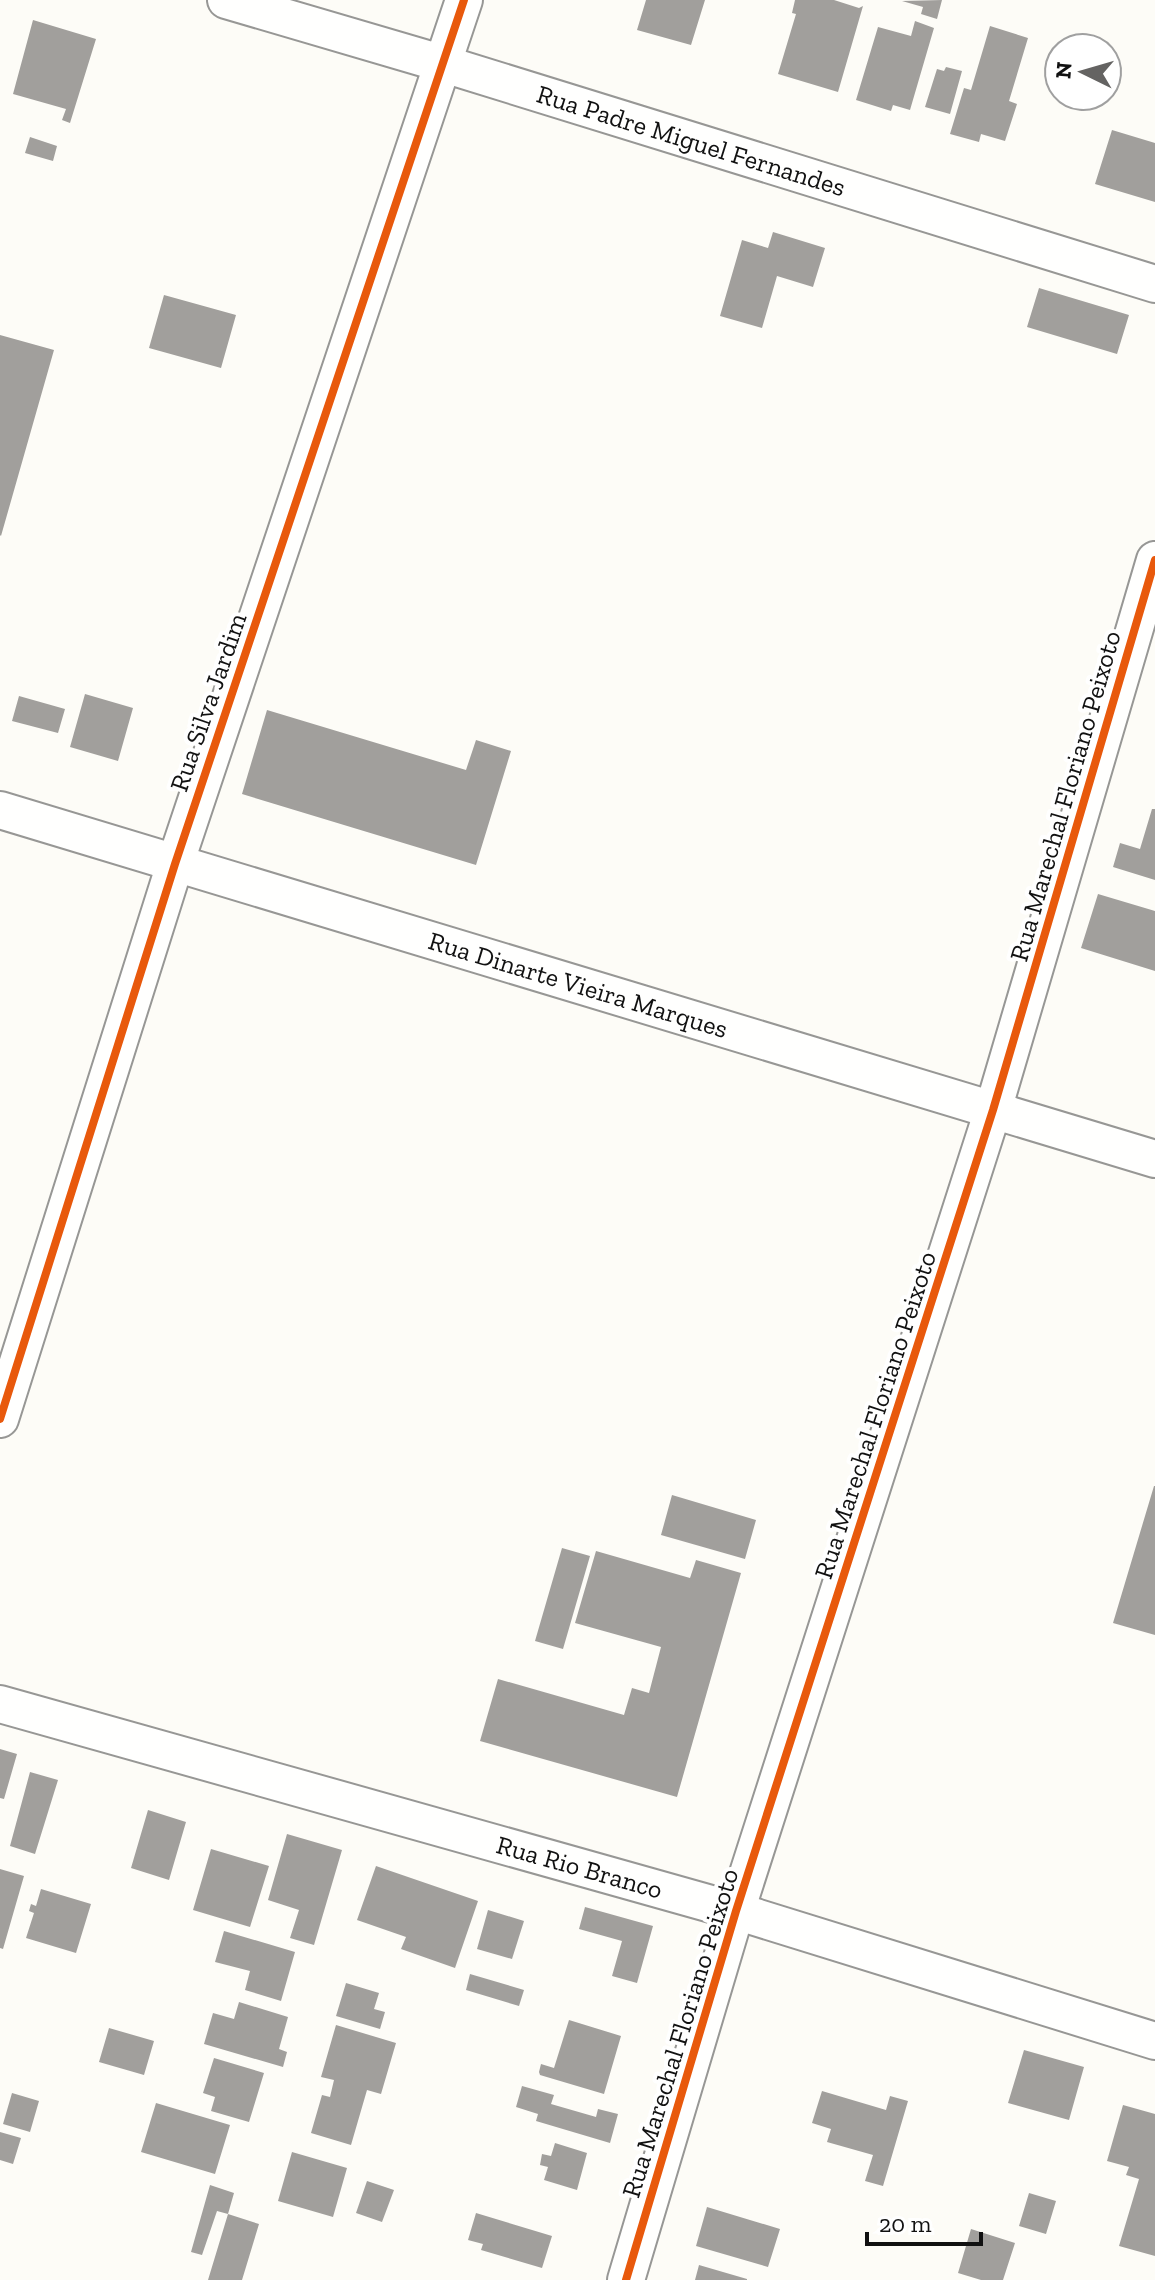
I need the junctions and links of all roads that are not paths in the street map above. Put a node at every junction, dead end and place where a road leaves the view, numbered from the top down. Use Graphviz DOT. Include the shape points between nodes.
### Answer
graph roads {
  1 [pos="226,0"];
  2 [pos="464,0"];
  3 [pos="444,64"];
  4 [pos="1155,284"];
  5 [pos="1155,560"];
  6 [pos="0,810"];
  7 [pos="175,864"];
  8 [pos="993,1110"];
  9 [pos="1155,1159"];
  10 [pos="0,1419"];
  11 [pos="0,1704"];
  12 [pos="736,1911"];
  13 [pos="1155,2041"];
  14 [pos="626,2280"];
  1 -- 3 [label="street, Rua Padre Miguel Fernandes"];
  2 -- 3 [label="street, Rua Silva Jardim"];
  3 -- 4 [label="street, Rua Padre Miguel Fernandes"];
  3 -- 7 [label="street, Rua Silva Jardim"];
  5 -- 8 [label="street, Rua Marechal Floriano Peixoto"];
  6 -- 7 [label="street, Rua Dinarte Vieira Marques"];
  7 -- 8 [label="street, Rua Dinarte Vieira Marques"];
  7 -- 10 [label="street, Rua Silva Jardim"];
  8 -- 9 [label="street, Rua Dinarte Vieira Marques"];
  8 -- 12 [label="street, Rua Marechal Floriano Peixoto"];
  11 -- 12 [label="street, Rua Rio Branco"];
  12 -- 13 [label="street, Rua Rio Branco"];
  12 -- 14 [label="street, Rua Marechal Floriano Peixoto"];
}
